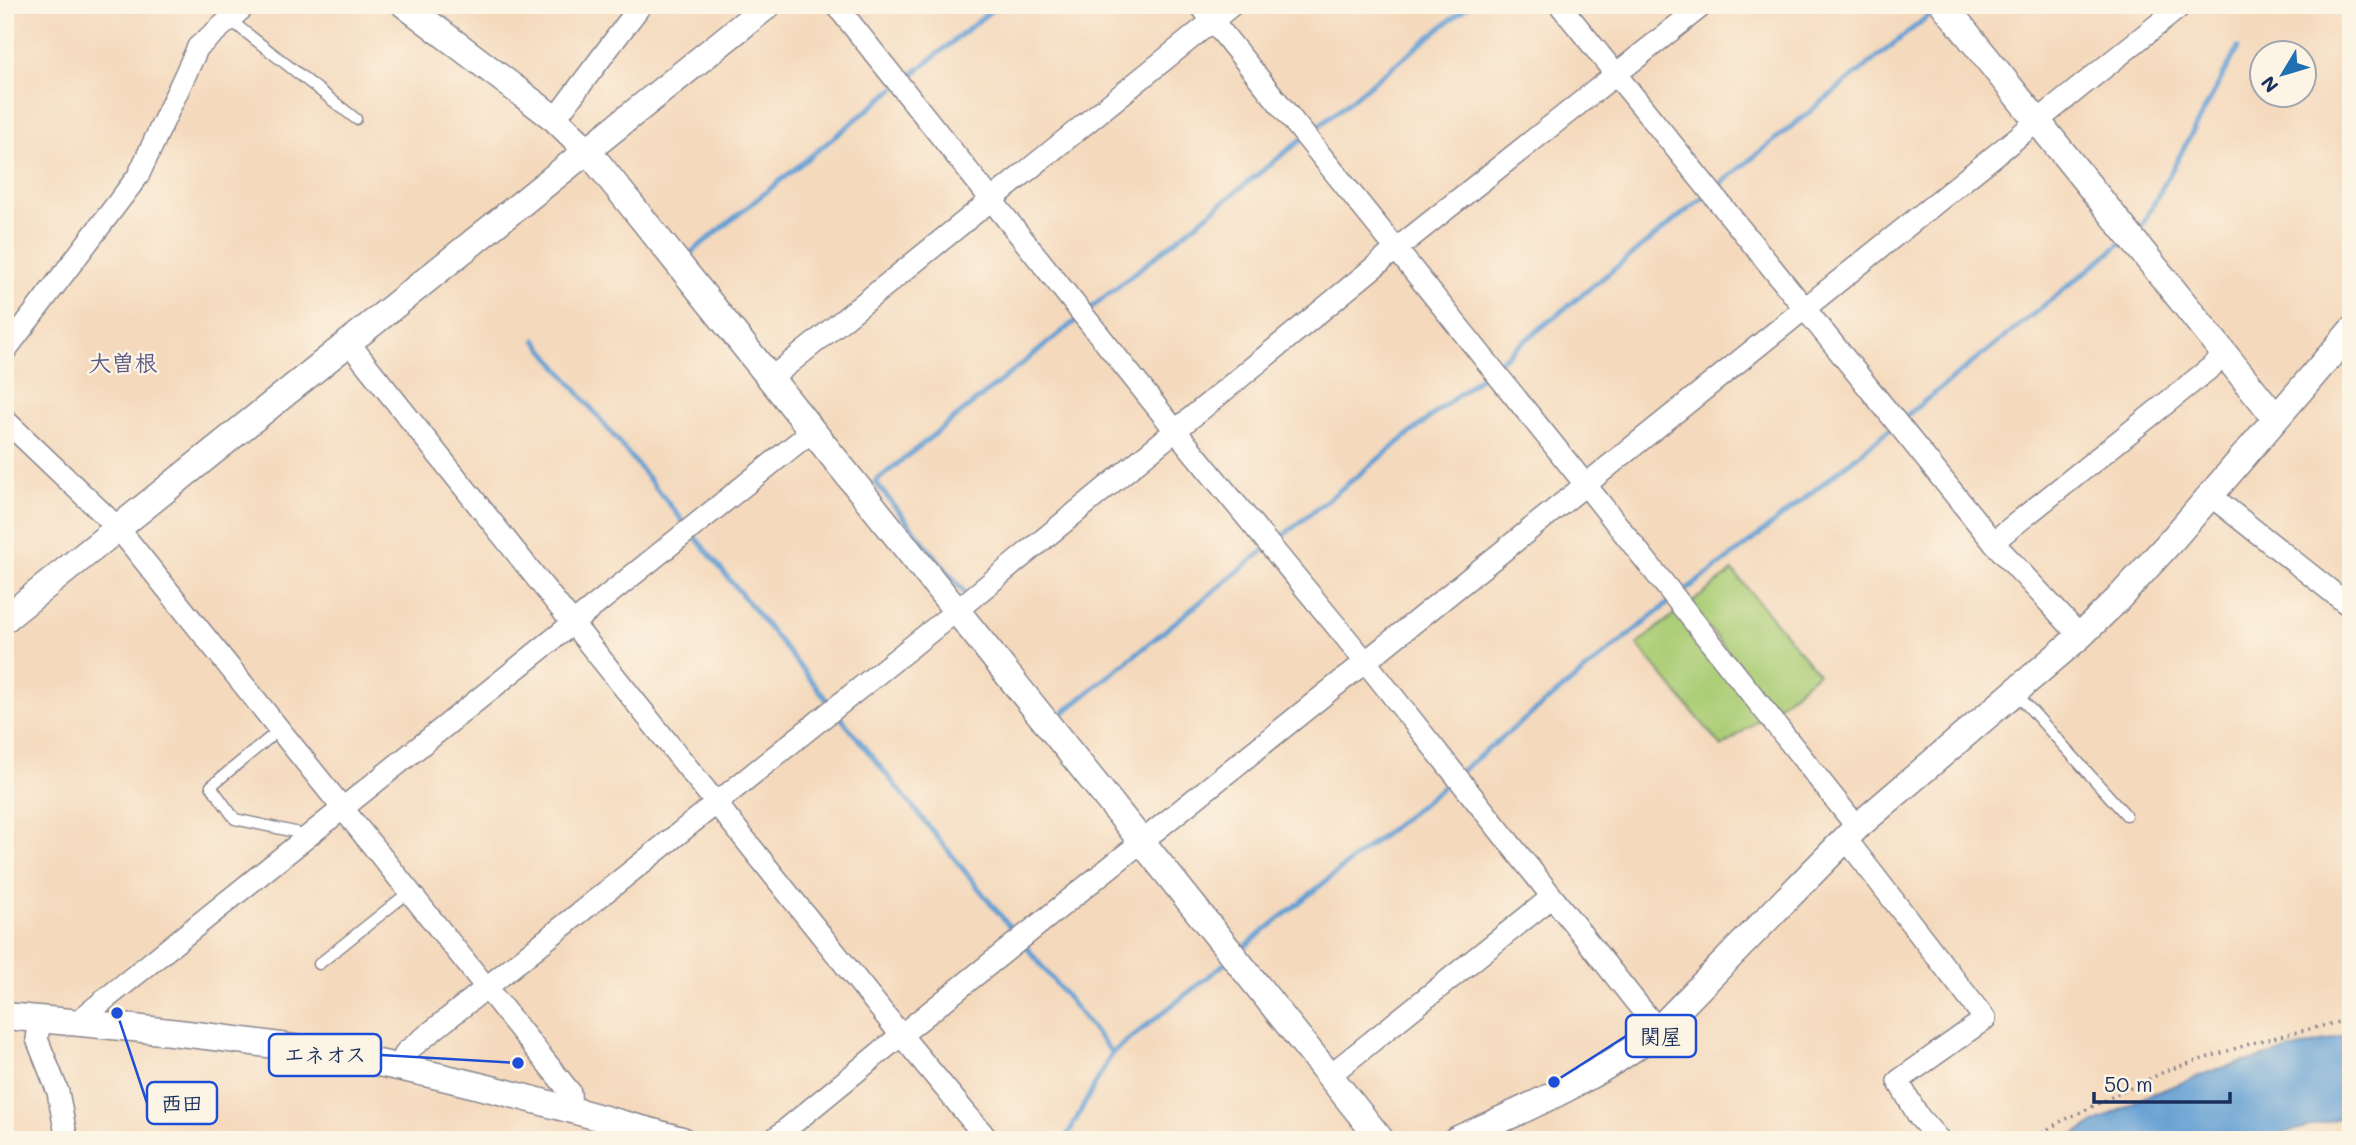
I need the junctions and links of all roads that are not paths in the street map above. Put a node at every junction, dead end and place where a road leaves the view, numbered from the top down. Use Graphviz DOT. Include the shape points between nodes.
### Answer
graph roads {
  1 [pos="246,5"];
  2 [pos="405,5"];
  3 [pos="641,5"];
  4 [pos="768,5"];
  5 [pos="836,5"];
  6 [pos="1232,5"];
  7 [pos="1560,5"];
  8 [pos="1703,5"];
  9 [pos="1944,5"];
  10 [pos="2182,5"];
  11 [pos="1206,13"];
  12 [pos="230,20"];
  13 [pos="1615,74"];
  14 [pos="356,118"];
  15 [pos="555,119"];
  16 [pos="2037,121"];
  17 [pos="588,151"];
  18 [pos="991,201"];
  19 [pos="1395,250"];
  20 [pos="1804,309"];
  21 [pos="2351,331"];
  22 [pos="349,343"];
  23 [pos="5,351"];
  24 [pos="2225,356"];
  25 [pos="770,379"];
  26 [pos="2276,418"];
  27 [pos="5,420"];
  28 [pos="1175,430"];
  29 [pos="812,431"];
  30 [pos="1585,484"];
  31 [pos="2210,495"];
  32 [pos="118,528"];
  33 [pos="1993,542"];
  34 [pos="2351,607"];
  35 [pos="956,611"];
  36 [pos="5,619"];
  37 [pos="572,622"];
  38 [pos="2080,636"];
  39 [pos="1365,661"];
  40 [pos="2015,692"];
  41 [pos="279,730"];
  42 [pos="717,802"];
  43 [pos="341,808"];
  44 [pos="2126,815"];
  45 [pos="1852,833"];
  46 [pos="302,840"];
  47 [pos="1142,841"];
  48 [pos="409,892"];
  49 [pos="1552,897"];
  50 [pos="318,964"];
  51 [pos="487,987"];
  52 [pos="5,1016"];
  53 [pos="40,1020"];
  54 [pos="77,1022"];
  55 [pos="1658,1030"];
  56 [pos="901,1035"];
  57 [pos="399,1067"];
  58 [pos="1330,1075"];
  59 [pos="571,1111"];
  60 [pos="67,1140"];
  61 [pos="682,1140"];
  62 [pos="774,1140"];
  63 [pos="988,1140"];
  64 [pos="1381,1140"];
  65 [pos="1456,1140"];
  66 [pos="1939,1140"];
  1 -- 12 [label="street"];
  2 -- 15 [label="street"];
  3 -- 15 [label="street"];
  4 -- 17 [label="street"];
  5 -- 18 [label="street"];
  6 -- 11 [label="street"];
  7 -- 13 [label="street"];
  8 -- 13 [label="street"];
  9 -- 16 [label="street"];
  10 -- 16 [label="street"];
  11 -- 18 [label="street"];
  11 -- 19 [label="street"];
  12 -- 14 [label="lane"];
  12 -- 23 [label="street" via="198,47 138,176"];
  13 -- 19 [label="street"];
  13 -- 20 [label="street"];
  15 -- 17 [label="street"];
  16 -- 20 [label="street"];
  16 -- 24 [label="street"];
  17 -- 22 [label="street"];
  17 -- 25 [label="street"];
  18 -- 25 [label="street"];
  18 -- 28 [label="street"];
  19 -- 28 [label="street"];
  19 -- 30 [label="street"];
  20 -- 30 [label="street"];
  20 -- 33 [label="street"];
  21 -- 26 [label="street"];
  22 -- 32 [label="street"];
  22 -- 37 [label="street"];
  24 -- 26 [label="street"];
  24 -- 33 [label="street"];
  25 -- 29 [label="street"];
  26 -- 31 [label="street"];
  27 -- 32 [label="street"];
  28 -- 35 [label="street"];
  28 -- 39 [label="street"];
  29 -- 35 [label="street"];
  29 -- 37 [label="street"];
  30 -- 39 [label="street"];
  30 -- 45 [label="street"];
  31 -- 34 [label="street"];
  31 -- 38 [label="street"];
  32 -- 36 [label="street"];
  32 -- 41 [label="street"];
  33 -- 38 [label="street"];
  35 -- 42 [label="street"];
  35 -- 47 [label="street"];
  37 -- 42 [label="street"];
  37 -- 43 [label="street"];
  38 -- 40 [label="street"];
  39 -- 47 [label="street"];
  39 -- 49 [label="street"];
  40 -- 44 [label="lane"];
  40 -- 45 [label="street"];
  41 -- 43 [label="street"];
  41 -- 46 [label="lane" via="211,786 235,819 295,832"];
  42 -- 51 [label="street"];
  42 -- 56 [label="street"];
  43 -- 46 [label="street"];
  43 -- 48 [label="street"];
  45 -- 55 [label="street"];
  45 -- 66 [label="street" via="1985,1019 1898,1081"];
  46 -- 54 [label="street"];
  47 -- 56 [label="street"];
  47 -- 58 [label="street"];
  48 -- 50 [label="lane"];
  48 -- 51 [label="street"];
  49 -- 55 [label="street"];
  49 -- 58 [label="street"];
  51 -- 57 [label="street" via="406,1052"];
  51 -- 59 [label="street" via="570,1092"];
  52 -- 53 [label="street"];
  53 -- 54 [label="street"];
  53 -- 60 [label="street" via="37,1040 58,1092"];
  54 -- 57 [label="street" via="263,1043"];
  55 -- 65 [label="street" via="1609,1065"];
  56 -- 62 [label="street"];
  56 -- 63 [label="street"];
  57 -- 59 [label="street"];
  58 -- 64 [label="street"];
  59 -- 61 [label="street"];
}
